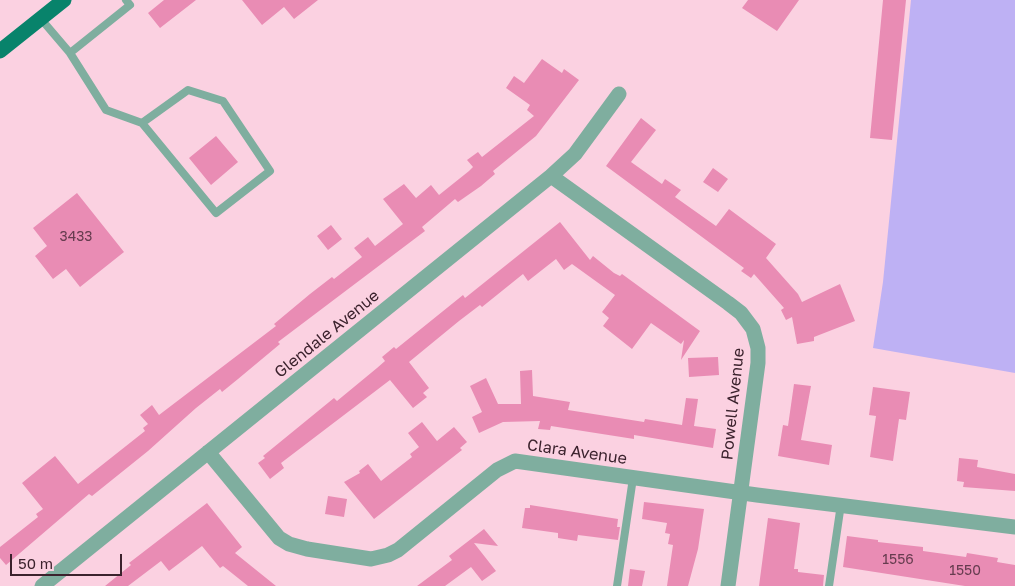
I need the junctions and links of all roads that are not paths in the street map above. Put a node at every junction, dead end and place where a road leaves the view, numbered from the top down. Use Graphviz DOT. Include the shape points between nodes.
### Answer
graph roads {
  1 [pos="64,0"];
  2 [pos="126,0"];
  3 [pos="41,19"];
  4 [pos="0,51"];
  5 [pos="70,53"];
  6 [pos="619,94"];
  7 [pos="142,123"];
  8 [pos="551,176"];
  9 [pos="208,452"];
  10 [pos="633,478"];
  11 [pos="741,492"];
  12 [pos="841,504"];
  13 [pos="1015,528"];
  14 [pos="42,586"];
  15 [pos="617,586"];
  16 [pos="728,586"];
  17 [pos="829,586"];
  1 -- 3 [label="main road"];
  2 -- 5 [label="lane" via="130,5"];
  3 -- 4 [label="main road"];
  3 -- 5 [label="lane"];
  5 -- 7 [label="lane" via="106,110"];
  6 -- 8 [label="street, Glendale Avenue" via="576,154"];
  7 -- 7 [label="lane" via="216,213 270,171 223,101 188,90"];
  8 -- 9 [label="street, Glendale Avenue"];
  8 -- 11 [label="street, Powell Avenue" via="728,303 750,324 757,339 758,363"];
  9 -- 10 [label="street, Clara Avenue" via="279,538 307,549 371,559 398,550 515,460"];
  9 -- 14 [label="street, Glendale Avenue"];
  10 -- 11 [label="street, Clara Avenue"];
  10 -- 15 [label="lane"];
  11 -- 12 [label="street, Clara Avenue"];
  11 -- 16 [label="street, Powell Avenue"];
  12 -- 13 [label="street, Clara Avenue"];
  12 -- 17 [label="lane"];
}
